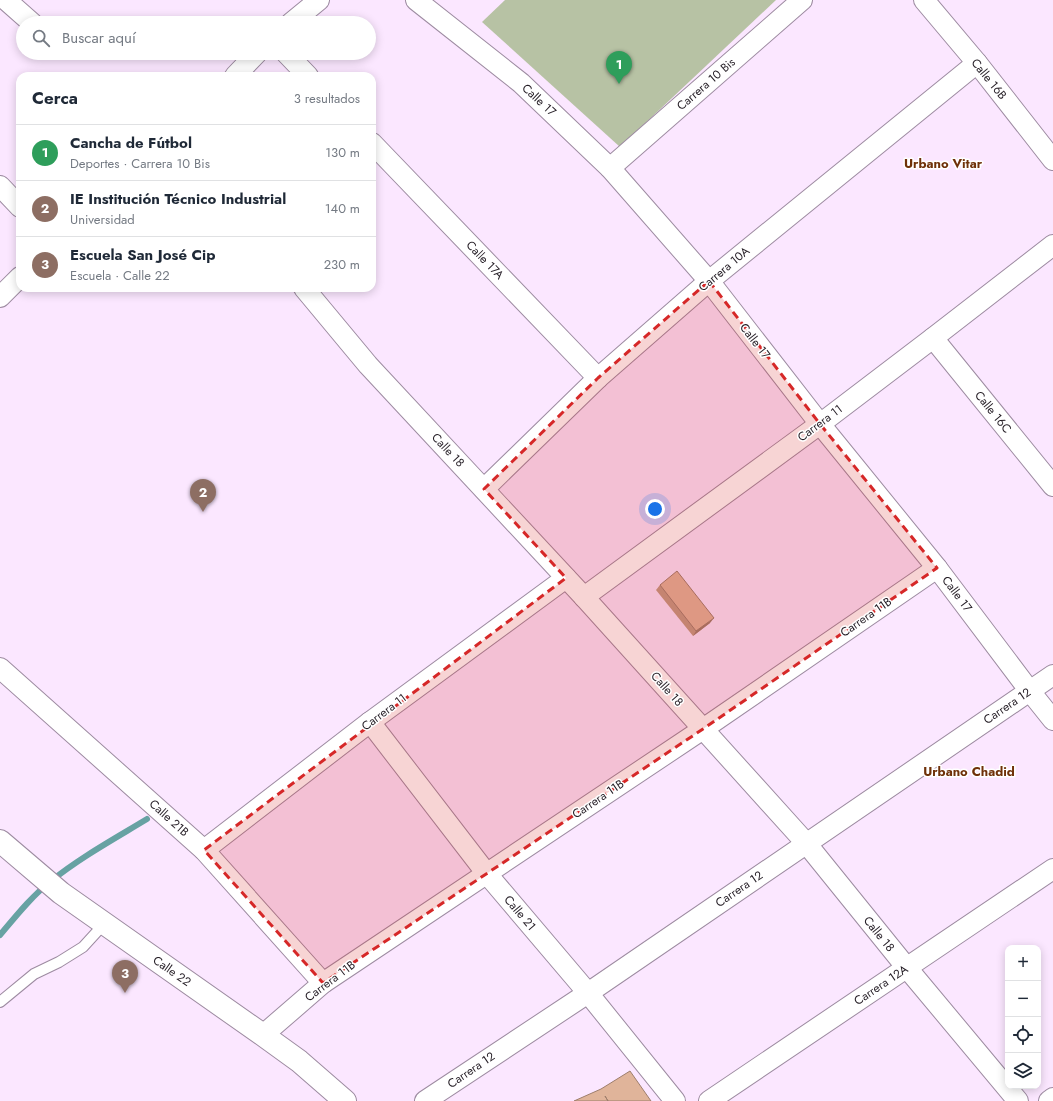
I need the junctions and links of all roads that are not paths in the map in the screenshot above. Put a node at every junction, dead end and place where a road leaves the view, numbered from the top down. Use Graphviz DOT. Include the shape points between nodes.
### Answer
graph roads {
  1 [pos="6,0"];
  2 [pos="319,0"];
  3 [pos="416,0"];
  4 [pos="802,0"];
  5 [pos="924,0"];
  6 [pos="24,16"];
  7 [pos="300,16"];
  8 [pos="251,60"];
  9 [pos="293,60"];
  10 [pos="977,63"];
  11 [pos="239,72"];
  12 [pos="304,72"];
  13 [pos="376,147"];
  14 [pos="1053,160"];
  15 [pos="610,168"];
  16 [pos="0,186"];
  17 [pos="16,203"];
  18 [pos="1053,245"];
  19 [pos="16,281"];
  20 [pos="709,281"];
  21 [pos="307,292"];
  22 [pos="0,297"];
  23 [pos="933,338"];
  24 [pos="598,378"];
  25 [pos="820,424"];
  26 [pos="1053,486"];
  27 [pos="484,489"];
  28 [pos="937,568"];
  29 [pos="566,578"];
  30 [pos="584,597"];
  31 [pos="0,668"];
  32 [pos="1053,675"];
  33 [pos="1029,690"];
  34 [pos="1053,720"];
  35 [pos="370,722"];
  36 [pos="703,729"];
  37 [pos="0,841"];
  38 [pos="806,843"];
  39 [pos="204,850"];
  40 [pos="1053,869"];
  41 [pos="487,874"];
  42 [pos="104,924"];
  43 [pos="907,968"];
  44 [pos="323,984"];
  45 [pos="588,993"];
  46 [pos="0,1002"];
  47 [pos="263,1035"];
  48 [pos="1053,1098"];
  49 [pos="345,1101"];
  50 [pos="425,1101"];
  51 [pos="674,1101"];
  52 [pos="709,1101"];
  53 [pos="1018,1101"];
  54 [pos="1049,1101"];
  1 -- 6 [label="street"];
  2 -- 7 [label="street"];
  3 -- 15 [label="street, Calle 17" via="521,83"];
  4 -- 15 [label="street, Carrera 10 Bis"];
  5 -- 10 [label="street, Calle 16B"];
  8 -- 11 [label="street"];
  9 -- 12 [label="street"];
  10 -- 14 [label="street, Calle 16B"];
  10 -- 20 [label="street, Carrera 10A"];
  13 -- 24 [label="street, Calle 17A"];
  15 -- 20 [label="street, Calle 17"];
  16 -- 17 [label="street"];
  18 -- 23 [label="street, Carrera 11"];
  19 -- 22 [label="street"];
  20 -- 24 [label="street, Carrera 10A"];
  20 -- 25 [label="street, Calle 17"];
  21 -- 27 [label="street, Calle 18" via="368,365"];
  23 -- 25 [label="street, Carrera 11"];
  23 -- 26 [label="street, Calle 16C"];
  24 -- 27 [label="street, Carrera 10A"];
  25 -- 28 [label="street, Calle 17"];
  25 -- 30 [label="street, Carrera 11"];
  27 -- 29 [label="street, Calle 18"];
  28 -- 33 [label="street, Calle 17"];
  28 -- 36 [label="street, Carrera 11B"];
  29 -- 30 [label="street, Calle 18"];
  29 -- 35 [label="street, Carrera 11"];
  30 -- 36 [label="street, Calle 18"];
  31 -- 39 [label="street, Calle 21B"];
  32 -- 33 [label="street, Carrera 12"];
  33 -- 34 [label="street, Calle 17"];
  33 -- 38 [label="street, Carrera 12"];
  35 -- 39 [label="street, Carrera 11"];
  35 -- 41 [label="street, Calle 21"];
  36 -- 38 [label="street, Calle 18"];
  36 -- 41 [label="street, Carrera 11B"];
  37 -- 42 [label="street, Calle 22" via="61,893"];
  38 -- 43 [label="street, Calle 18"];
  38 -- 45 [label="street, Carrera 12"];
  39 -- 44 [label="street, Calle 21B"];
  40 -- 43 [label="street, Carrera 12A"];
  41 -- 44 [label="street, Carrera 11B"];
  41 -- 45 [label="street, Calle 21"];
  42 -- 46 [label="lane" via="83,947 34,974"];
  42 -- 47 [label="street, Calle 22"];
  43 -- 52 [label="street, Carrera 12A"];
  43 -- 53 [label="street, Calle 18"];
  44 -- 47 [label="street, Carrera 11B"];
  45 -- 50 [label="street, Carrera 12"];
  45 -- 51 [label="street, Calle 21"];
  47 -- 49 [label="street, Calle 22" via="299,1061"];
  48 -- 54 [label="street"];
}
